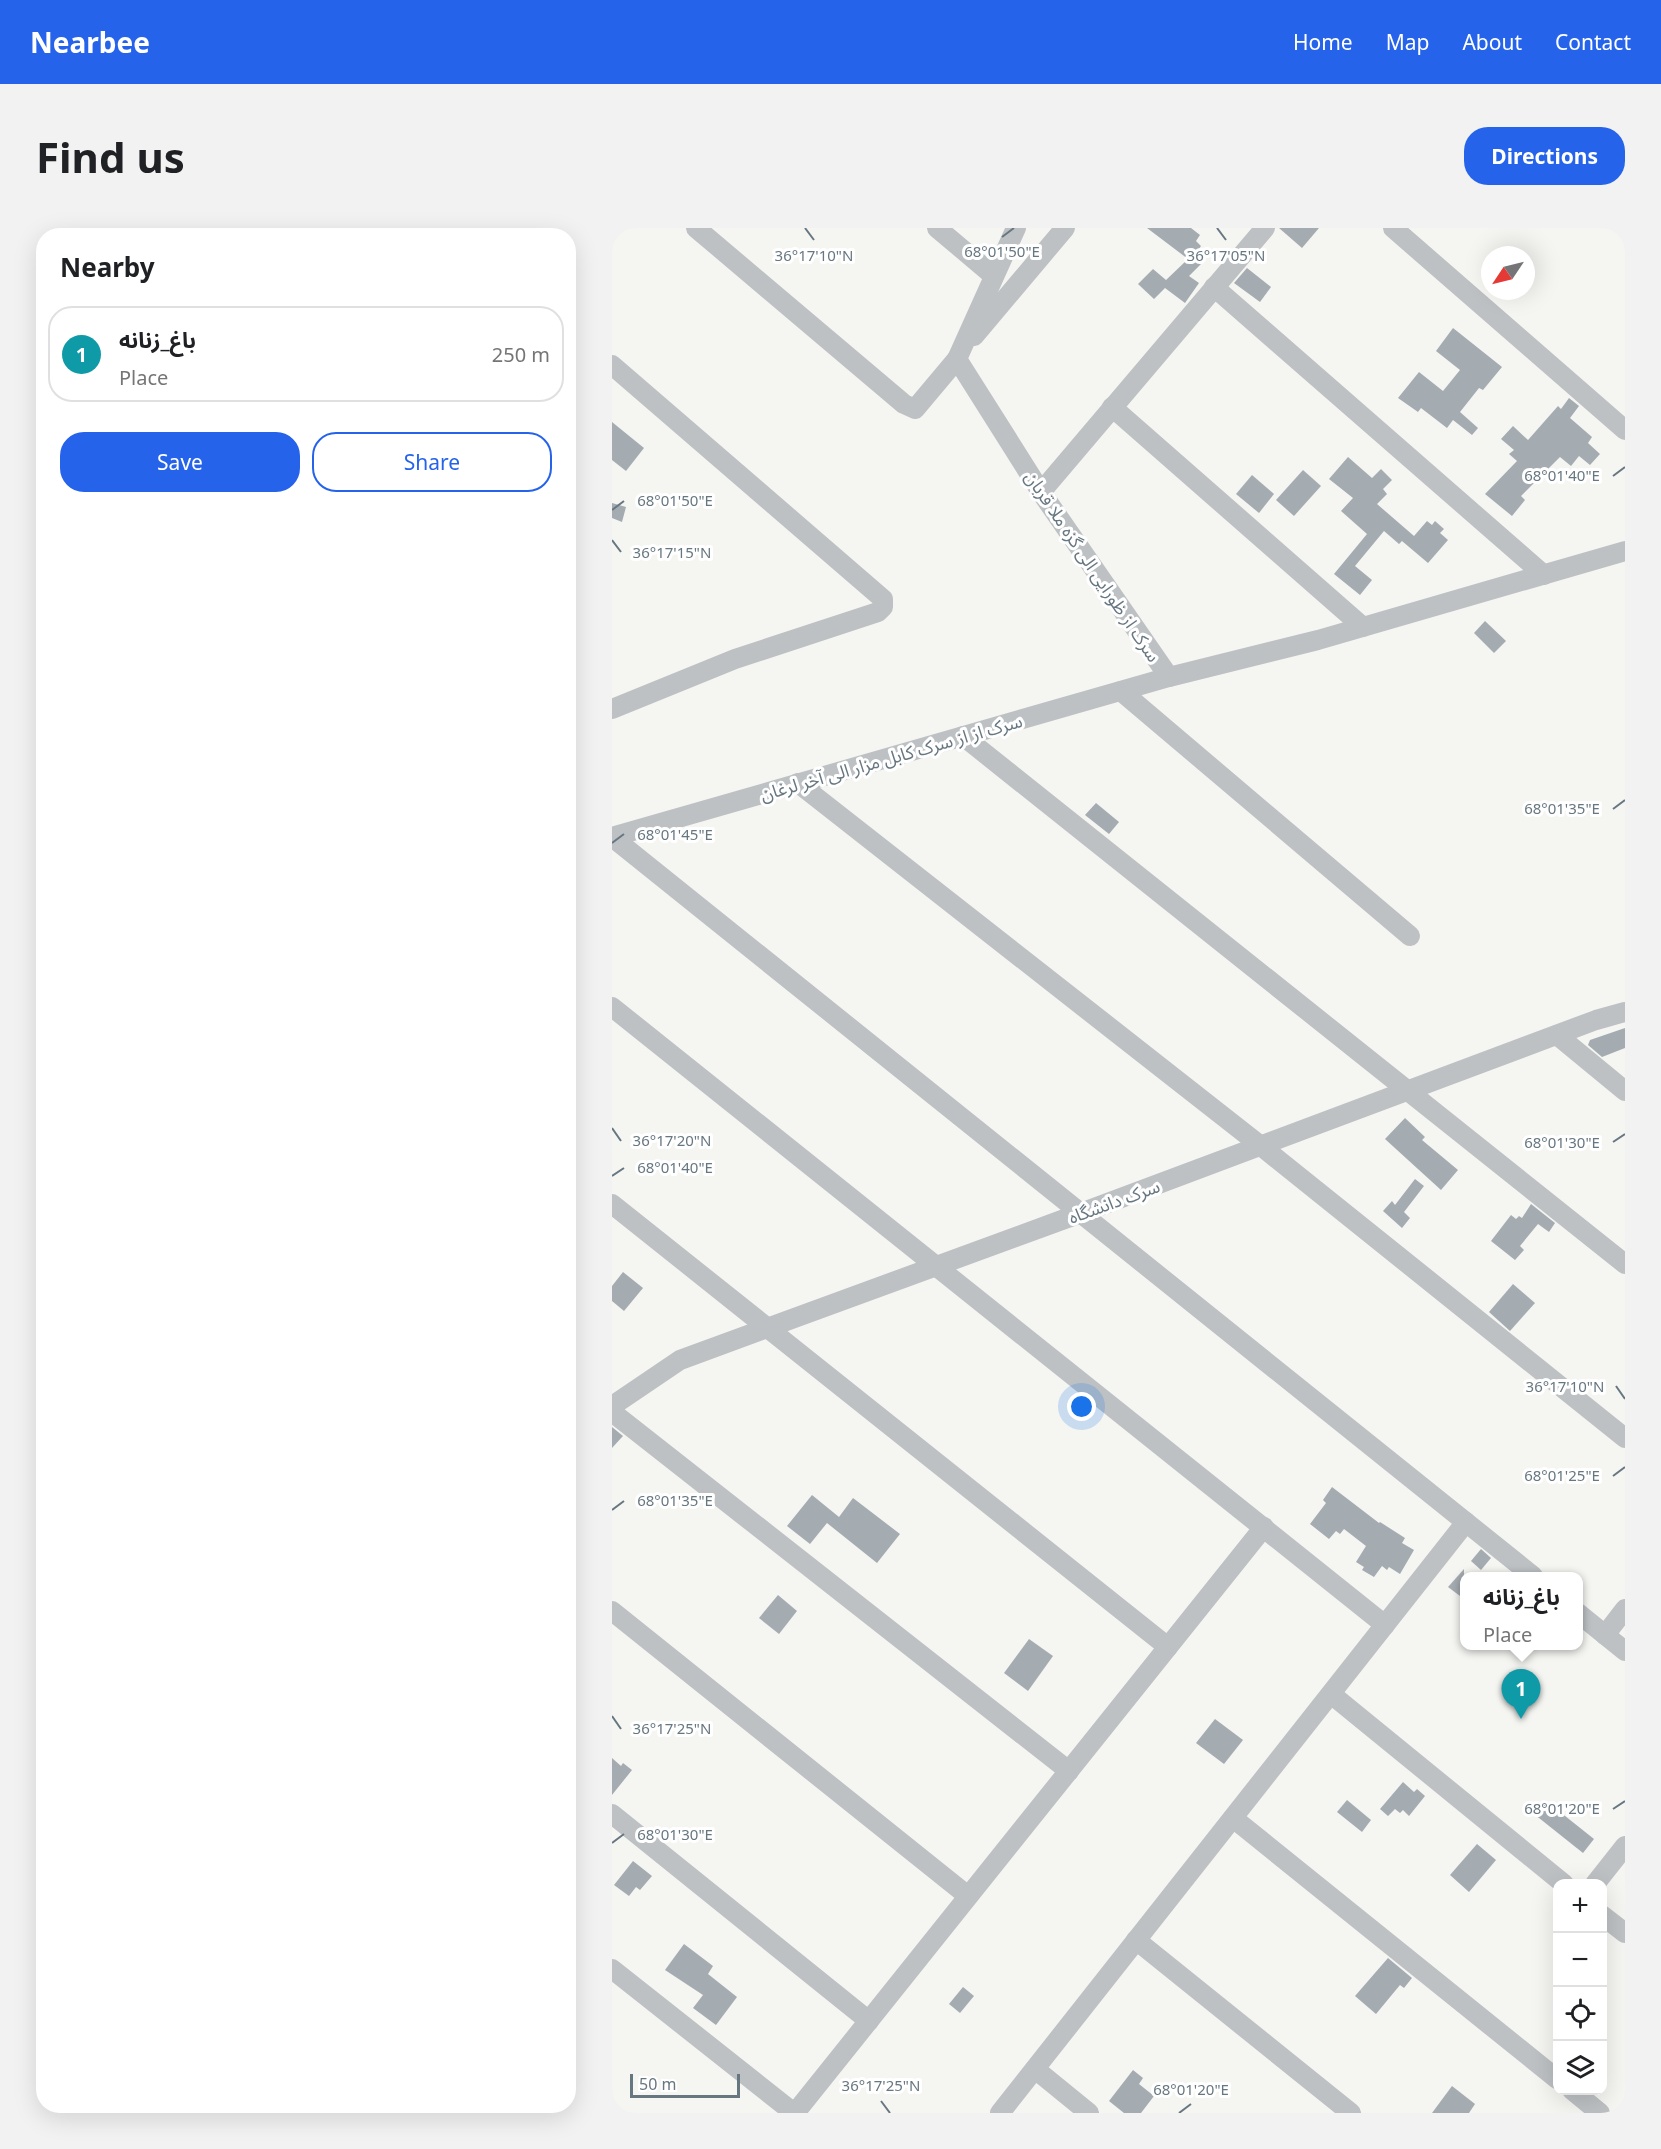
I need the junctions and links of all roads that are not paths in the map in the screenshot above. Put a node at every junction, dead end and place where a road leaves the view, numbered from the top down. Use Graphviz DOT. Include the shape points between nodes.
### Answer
graph roads {
  1 [pos="696,228"];
  2 [pos="937,228"];
  3 [pos="1016,228"];
  4 [pos="1065,228"];
  5 [pos="1265,228"];
  6 [pos="1393,228"];
  7 [pos="994,276"];
  8 [pos="1214,287"];
  9 [pos="961,354"];
  10 [pos="612,365"];
  11 [pos="1113,407"];
  12 [pos="1625,430"];
  13 [pos="1041,492"];
  14 [pos="1625,551"];
  15 [pos="1544,575"];
  16 [pos="1363,627"];
  17 [pos="1169,677"];
  18 [pos="1121,691"];
  19 [pos="612,709"];
  20 [pos="963,736"];
  21 [pos="798,783"];
  22 [pos="612,837"];
  23 [pos="1410,936"];
  24 [pos="612,1007"];
  25 [pos="1625,1012"];
  26 [pos="1557,1035"];
  27 [pos="1409,1090"];
  28 [pos="1625,1091"];
  29 [pos="1261,1146"];
  30 [pos="612,1204"];
  31 [pos="1081,1213"];
  32 [pos="1625,1264"];
  33 [pos="938,1266"];
  34 [pos="768,1328"];
  35 [pos="612,1406"];
  36 [pos="612,1412"];
  37 [pos="1625,1438"];
  38 [pos="1466,1522"];
  39 [pos="1264,1527"];
  40 [pos="1528,1572"];
  41 [pos="1625,1609"];
  42 [pos="612,1611"];
  43 [pos="1583,1617"];
  44 [pos="1385,1625"];
  45 [pos="1605,1635"];
  46 [pos="1168,1647"];
  47 [pos="1625,1651"];
  48 [pos="1331,1694"];
  49 [pos="1069,1771"];
  50 [pos="612,1814"];
  51 [pos="1233,1818"];
  52 [pos="1625,1846"];
  53 [pos="1558,1879"];
  54 [pos="1599,1879"];
  55 [pos="969,1896"];
  56 [pos="1607,1919"];
  57 [pos="1625,1933"];
  58 [pos="1136,1940"];
  59 [pos="612,1969"];
  60 [pos="869,2021"];
  61 [pos="1035,2069"];
  62 [pos="1553,2076"];
  63 [pos="1577,2095"];
  64 [pos="795,2113"];
  65 [pos="1000,2113"];
  66 [pos="1089,2113"];
  67 [pos="1351,2113"];
  68 [pos="1600,2113"];
  1 -- 9 [label="street" via="915,410"];
  2 -- 7 [label="street"];
  3 -- 7 [label="street"];
  4 -- 9 [label="street"];
  5 -- 8 [label="street"];
  6 -- 12 [label="street"];
  7 -- 9 [label="street"];
  8 -- 11 [label="street"];
  8 -- 15 [label="street"];
  9 -- 13 [label="street, سرک از ظورایی الی گزه ملا قربان"];
  10 -- 19 [label="street" via="883,599 878,612 735,659"];
  11 -- 13 [label="street"];
  11 -- 16 [label="street"];
  13 -- 17 [label="street, سرک از ظورایی الی گزه ملا قربان"];
  14 -- 15 [label="street, سرک از ظورایی الی گزه ملا قربان"];
  15 -- 16 [label="street, سرک از ظورایی الی گزه ملا قربان"];
  16 -- 17 [label="street, سرک از ظورایی الی گزه ملا قربان"];
  17 -- 18 [label="street, سرک از از سرک کابل مزار الی آخر لرغان"];
  18 -- 20 [label="street, سرک از از سرک کابل مزار الی آخر لرغان"];
  18 -- 23 [label="street"];
  20 -- 21 [label="street, سرک از از سرک کابل مزار الی آخر لرغان"];
  20 -- 27 [label="street"];
  21 -- 22 [label="street, سرک از از سرک کابل مزار الی آخر لرغان"];
  21 -- 29 [label="street"];
  22 -- 31 [label="street"];
  24 -- 33 [label="street"];
  25 -- 26 [label="street, سرک دانشگاه"];
  26 -- 27 [label="street, سرک دانشگاه"];
  26 -- 28 [label="street"];
  27 -- 29 [label="street, سرک دانشگاه"];
  27 -- 32 [label="street"];
  29 -- 31 [label="street, سرک دانشگاه"];
  29 -- 37 [label="street"];
  30 -- 34 [label="street"];
  31 -- 33 [label="street, سرک دانشگاه"];
  31 -- 38 [label="street"];
  33 -- 34 [label="street, سرک دانشگاه"];
  33 -- 39 [label="street"];
  34 -- 35 [label="street, سرک دانشگاه" via="680,1360"];
  34 -- 46 [label="street"];
  36 -- 49 [label="street"];
  38 -- 40 [label="street"];
  38 -- 44 [label="street"];
  39 -- 44 [label="street"];
  39 -- 46 [label="street"];
  41 -- 45 [label="street"];
  42 -- 55 [label="street"];
  43 -- 45 [label="street"];
  44 -- 48 [label="street"];
  45 -- 47 [label="street"];
  46 -- 49 [label="street"];
  48 -- 51 [label="street"];
  48 -- 53 [label="street"];
  49 -- 55 [label="street"];
  50 -- 60 [label="street"];
  51 -- 58 [label="street"];
  51 -- 62 [label="street"];
  52 -- 54 [label="street"];
  55 -- 60 [label="street"];
  56 -- 57 [label="street"];
  58 -- 61 [label="street"];
  58 -- 67 [label="street"];
  59 -- 64 [label="street"];
  60 -- 64 [label="street"];
  61 -- 65 [label="street"];
  61 -- 66 [label="street"];
  63 -- 68 [label="street"];
}
